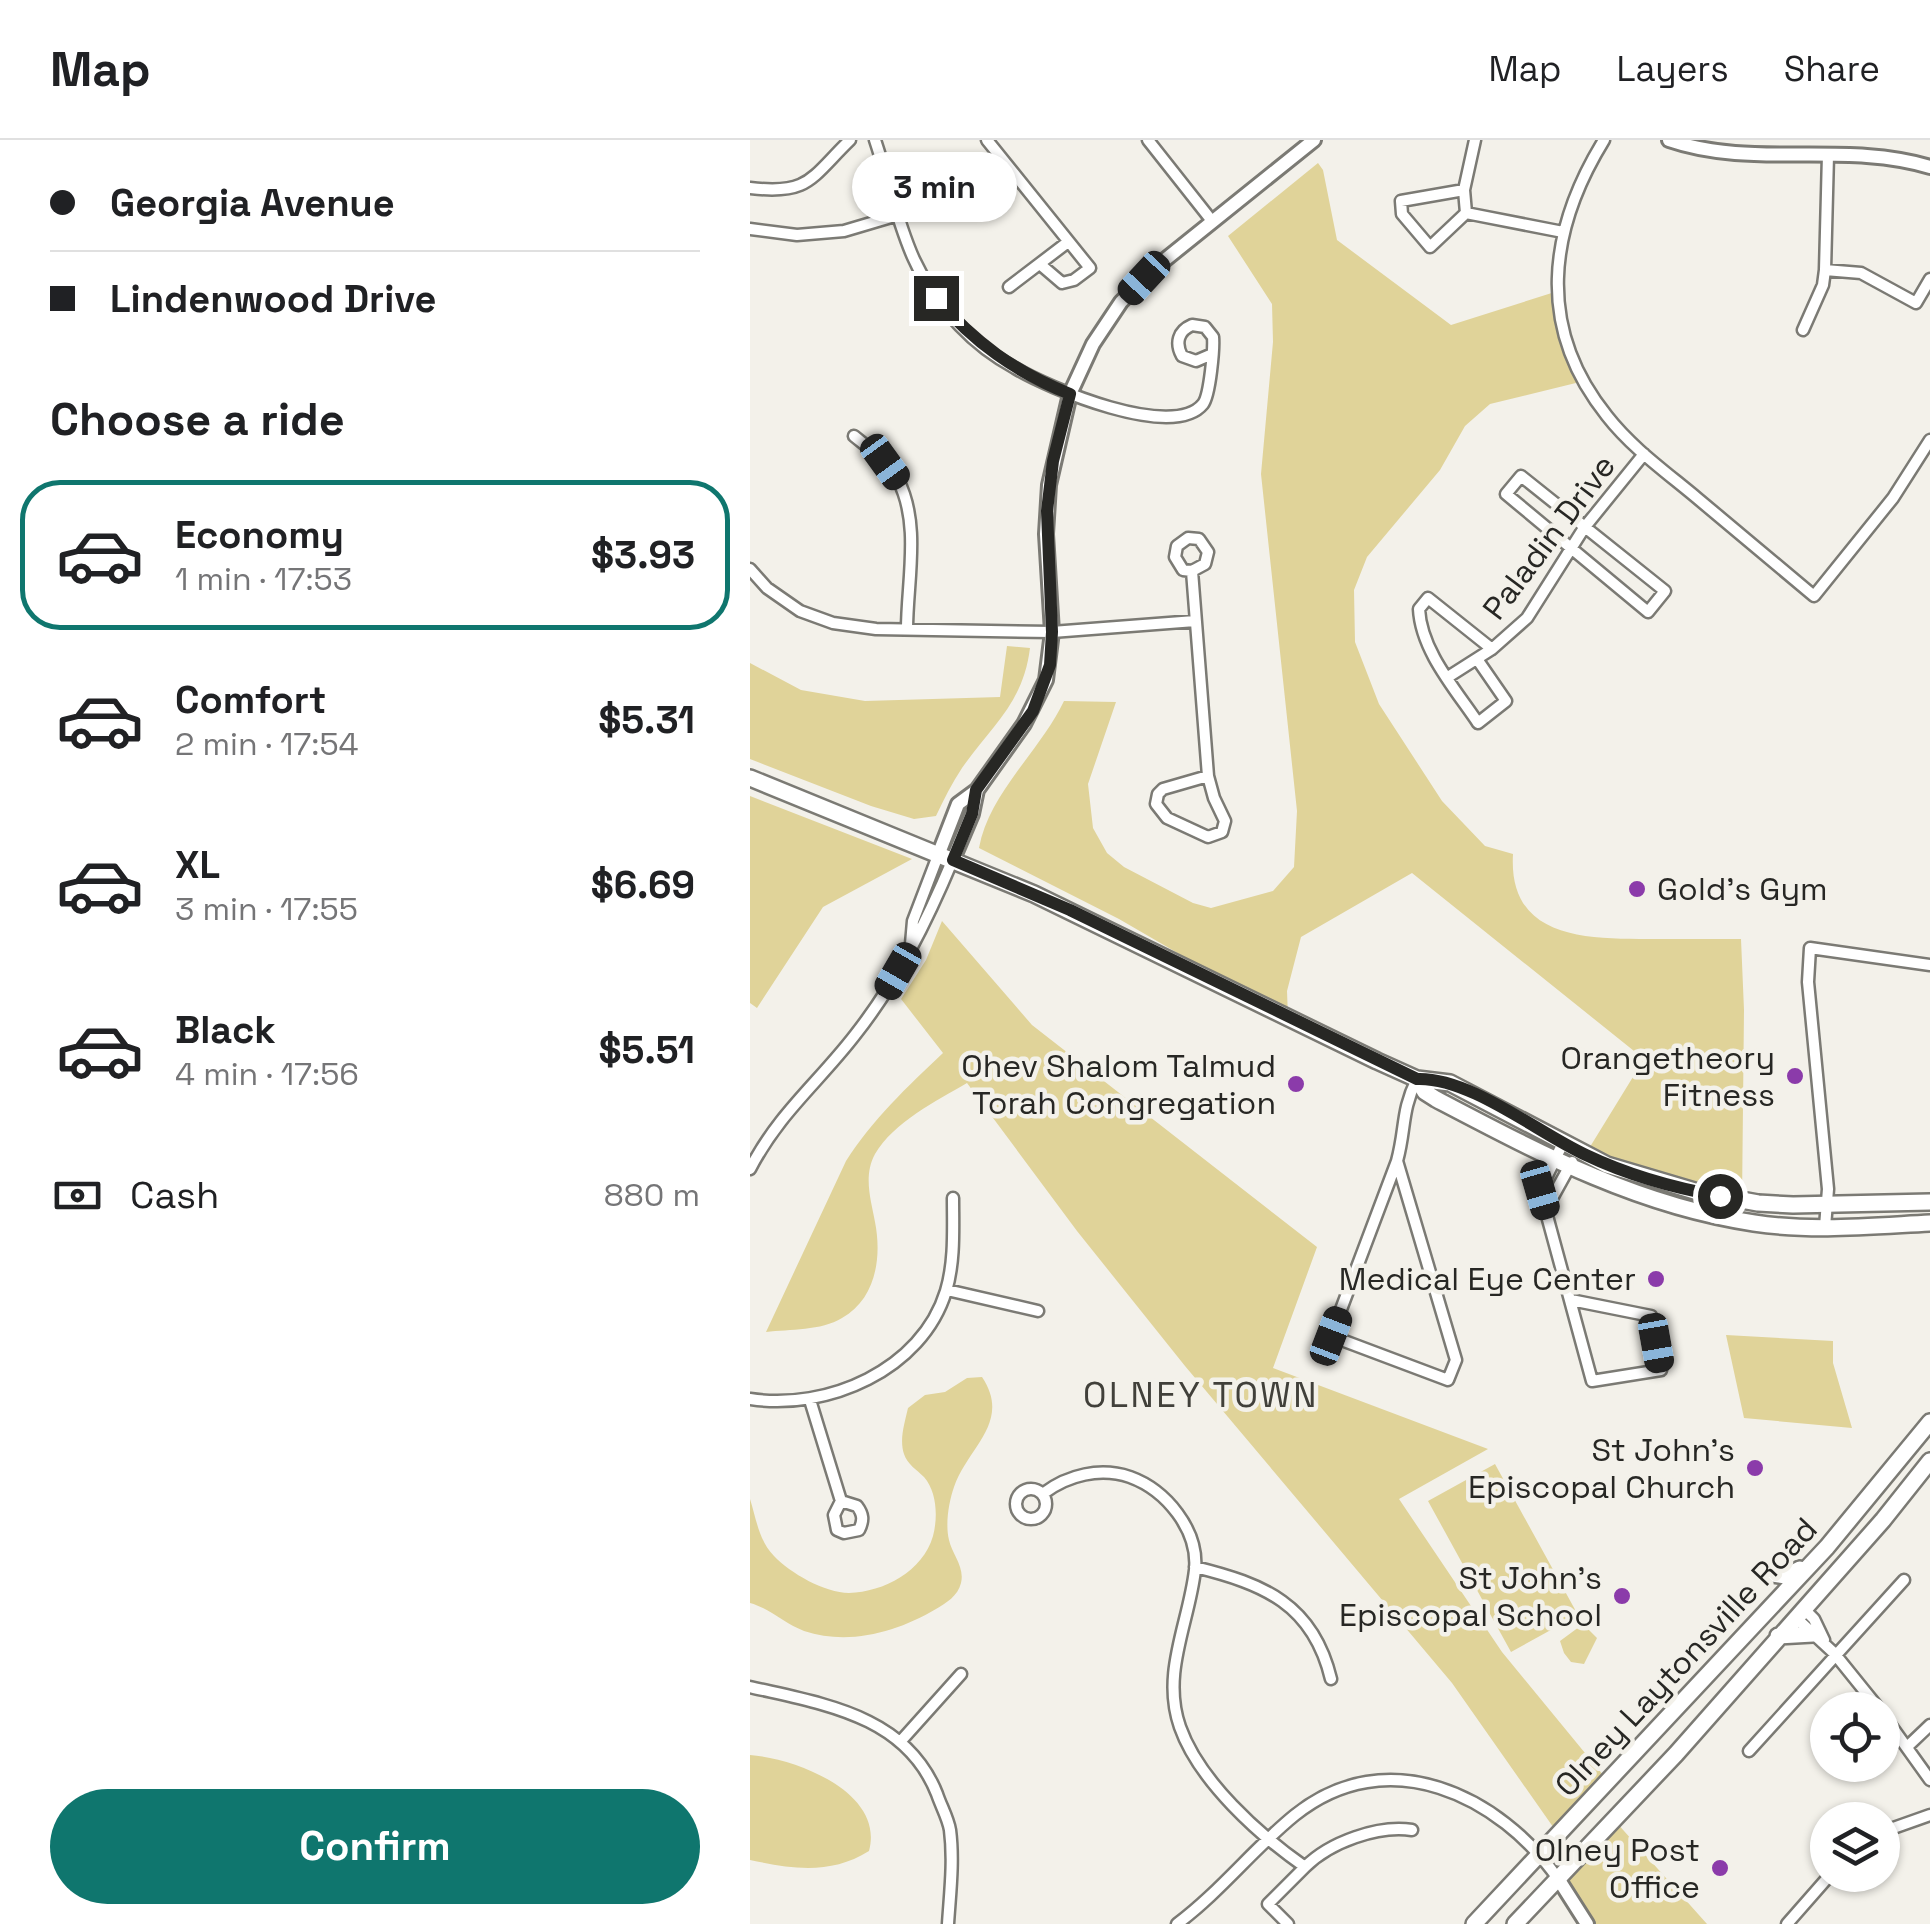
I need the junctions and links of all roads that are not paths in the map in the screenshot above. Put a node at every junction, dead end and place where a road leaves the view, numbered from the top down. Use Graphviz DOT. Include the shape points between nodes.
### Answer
graph roads {
  1 [pos="850,140"];
  2 [pos="875,140"];
  3 [pos="987,140"];
  4 [pos="1148,140"];
  5 [pos="1314,140"];
  6 [pos="1474,140"];
  7 [pos="1604,140"];
  8 [pos="1669,140"];
  9 [pos="1828,155"];
  10 [pos="1000,156"];
  11 [pos="1930,167"];
  12 [pos="750,188"];
  13 [pos="1464,190"];
  14 [pos="1466,212"];
  15 [pos="895,214"];
  16 [pos="1212,221"];
  17 [pos="750,229"];
  18 [pos="1563,232"];
  19 [pos="1068,242"];
  20 [pos="1041,264"];
  21 [pos="1826,270"];
  22 [pos="1930,279"];
  23 [pos="1009,287"];
  24 [pos="1802,330"];
  25 [pos="1210,355"];
  26 [pos="1070,394"];
  27 [pos="854,436"];
  28 [pos="1930,440"];
  29 [pos="1644,454"];
  30 [pos="1584,528"];
  31 [pos="1570,549"];
  32 [pos="750,569"];
  33 [pos="1192,572"];
  34 [pos="1196,621"];
  35 [pos="907,629"];
  36 [pos="1052,632"];
  37 [pos="1492,649"];
  38 [pos="1477,660"];
  39 [pos="1448,677"];
  40 [pos="1208,776"];
  41 [pos="750,778"];
  42 [pos="946,856"];
  43 [pos="1930,965"];
  44 [pos="1417,1079"];
  45 [pos="1570,1147"];
  46 [pos="1398,1160"];
  47 [pos="1561,1164"];
  48 [pos="750,1169"];
  49 [pos="953,1198"];
  50 [pos="1930,1202"];
  51 [pos="1828,1207"];
  52 [pos="1930,1223"];
  53 [pos="1825,1227"];
  54 [pos="947,1290"];
  55 [pos="1571,1300"];
  56 [pos="1038,1311"];
  57 [pos="750,1399"];
  58 [pos="810,1400"];
  59 [pos="1930,1422"];
  60 [pos="1930,1462"];
  61 [pos="1044,1493"];
  62 [pos="841,1501"];
  63 [pos="1812,1562"];
  64 [pos="1195,1567"];
  65 [pos="1766,1573"];
  66 [pos="1904,1580"];
  67 [pos="1799,1613"];
  68 [pos="1813,1634"];
  69 [pos="1778,1636"];
  70 [pos="1831,1649"];
  71 [pos="962,1674"];
  72 [pos="1332,1678"];
  73 [pos="750,1687"];
  74 [pos="1865,1692"];
  75 [pos="1930,1725"];
  76 [pos="1900,1736"];
  77 [pos="900,1742"];
  78 [pos="1908,1746"];
  79 [pos="1750,1751"];
  80 [pos="1930,1780"];
  81 [pos="1930,1815"];
  82 [pos="1900,1826"];
  83 [pos="1412,1830"];
  84 [pos="1268,1841"];
  85 [pos="1540,1853"];
  86 [pos="1305,1867"];
  87 [pos="1559,1880"];
  88 [pos="1815,1892"];
  89 [pos="948,1924"];
  90 [pos="1177,1924"];
  91 [pos="1288,1924"];
  92 [pos="1474,1924"];
  93 [pos="1515,1924"];
  94 [pos="1588,1924"];
  95 [pos="1787,1924"];
  1 -- 12 [label="street" via="805,184 780,191"];
  2 -- 15 [label="street"];
  3 -- 10 [label="street"];
  4 -- 16 [label="street"];
  5 -- 16 [label="street"];
  6 -- 13 [label="street"];
  7 -- 18 [label="street" via="1578,183"];
  8 -- 9 [label="street" via="1728,153"];
  9 -- 11 [label="street" via="1882,156"];
  9 -- 21 [label="street"];
  10 -- 15 [label="street" via="942,200"];
  10 -- 19 [label="street"];
  13 -- 14 [label="street"];
  13 -- 14 [label="street" via="1401,201 1402,214 1430,247"];
  14 -- 18 [label="street"];
  15 -- 17 [label="street" via="797,235"];
  15 -- 26 [label="street" via="917,270 960,326 1016,369"];
  16 -- 26 [label="street" via="1121,302"];
  18 -- 29 [label="street" via="1558,292 1572,359 1604,412"];
  19 -- 20 [label="street"];
  19 -- 20 [label="street" via="1090,268 1082,276 1062,283"];
  20 -- 23 [label="street"];
  21 -- 22 [label="street" via="1861,273 1916,304"];
  21 -- 24 [label="street"];
  25 -- 26 [label="street" via="1206,400 1187,412 1141,416"];
  26 -- 36 [label="street" via="1047,511"];
  27 -- 35 [label="street" via="885,462 907,504"];
  28 -- 29 [label="street" via="1814,596"];
  29 -- 30 [label="street, Paladin Drive"];
  30 -- 31 [label="street, Paladin Drive"];
  30 -- 31 [label="street" via="1521,476 1506,494"];
  30 -- 31 [label="street" via="1665,591 1648,612"];
  31 -- 37 [label="street, Paladin Drive" via="1527,618"];
  32 -- 35 [label="street" via="800,610 833,624"];
  33 -- 34 [label="street"];
  34 -- 36 [label="street"];
  34 -- 40 [label="street"];
  35 -- 36 [label="street"];
  36 -- 42 [label="street" via="1041,695 976,790 958,804"];
  37 -- 38 [label="street, Paladin Drive"];
  37 -- 39 [label="street, Paladin Drive" via="1428,598 1419,609 1422,628"];
  38 -- 39 [label="street, Paladin Drive"];
  38 -- 39 [label="street, Paladin Drive" via="1506,701 1478,723"];
  40 -- 40 [label="street" via="1225,821 1222,832 1208,837 1162,815 1156,801 1163,789"];
  41 -- 42 [label="main road"];
  42 -- 44 [label="main road"];
  42 -- 48 [label="street" via="882,997 784,1114"];
  43 -- 51 [label="street" via="1810,948"];
  44 -- 45 [label="main road" via="1450,1082"];
  44 -- 46 [label="street" via="1404,1109"];
  44 -- 47 [label="main road" via="1424,1092"];
  45 -- 47 [label="street"];
  45 -- 51 [label="main road" via="1698,1192"];
  46 -- 46 [label="street" via="1331,1336 1448,1380 1456,1360"];
  47 -- 53 [label="main road" via="1696,1212"];
  47 -- 55 [label="street" via="1540,1190"];
  49 -- 54 [label="street"];
  50 -- 51 [label="main road"];
  51 -- 53 [label="street"];
  52 -- 53 [label="main road"];
  54 -- 56 [label="street"];
  54 -- 58 [label="street" via="922,1337 904,1355 872,1377"];
  55 -- 55 [label="street" via="1592,1381 1661,1370 1652,1316"];
  57 -- 58 [label="street"];
  58 -- 62 [label="street"];
  59 -- 63 [label="main road, Olney Laytonsville Road"];
  60 -- 67 [label="main road, Olney Laytonsville Road"];
  61 -- 64 [label="street" via="1076,1476 1138,1480 1180,1516"];
  63 -- 65 [label="main road" via="1786,1576"];
  63 -- 85 [label="main road, Olney Laytonsville Road"];
  64 -- 72 [label="street" via="1246,1580 1286,1603 1315,1637"];
  64 -- 84 [label="street" via="1174,1666 1179,1724 1204,1771"];
  66 -- 70 [label="street"];
  67 -- 68 [label="street"];
  67 -- 69 [label="main road, Olney Laytonsville Road"];
  67 -- 70 [label="street" via="1814,1619"];
  68 -- 69 [label="main road"];
  68 -- 70 [label="street"];
  69 -- 87 [label="main road, Olney Laytonsville Road"];
  70 -- 74 [label="street"];
  70 -- 79 [label="street"];
  71 -- 77 [label="street"];
  73 -- 77 [label="street" via="844,1709"];
  75 -- 78 [label="street"];
  76 -- 78 [label="street"];
  77 -- 89 [label="street" via="932,1782 950,1826"];
  78 -- 80 [label="street"];
  81 -- 82 [label="street"];
  83 -- 86 [label="street" via="1390,1827 1316,1856"];
  84 -- 85 [label="street" via="1331,1792 1407,1780 1472,1799"];
  84 -- 86 [label="street"];
  84 -- 90 [label="street"];
  85 -- 87 [label="street"];
  85 -- 92 [label="main road, Olney Laytonsville Road"];
  86 -- 91 [label="street" via="1268,1904"];
  87 -- 93 [label="main road, Olney Laytonsville Road"];
  87 -- 94 [label="street"];
  88 -- 95 [label="street"];
}
